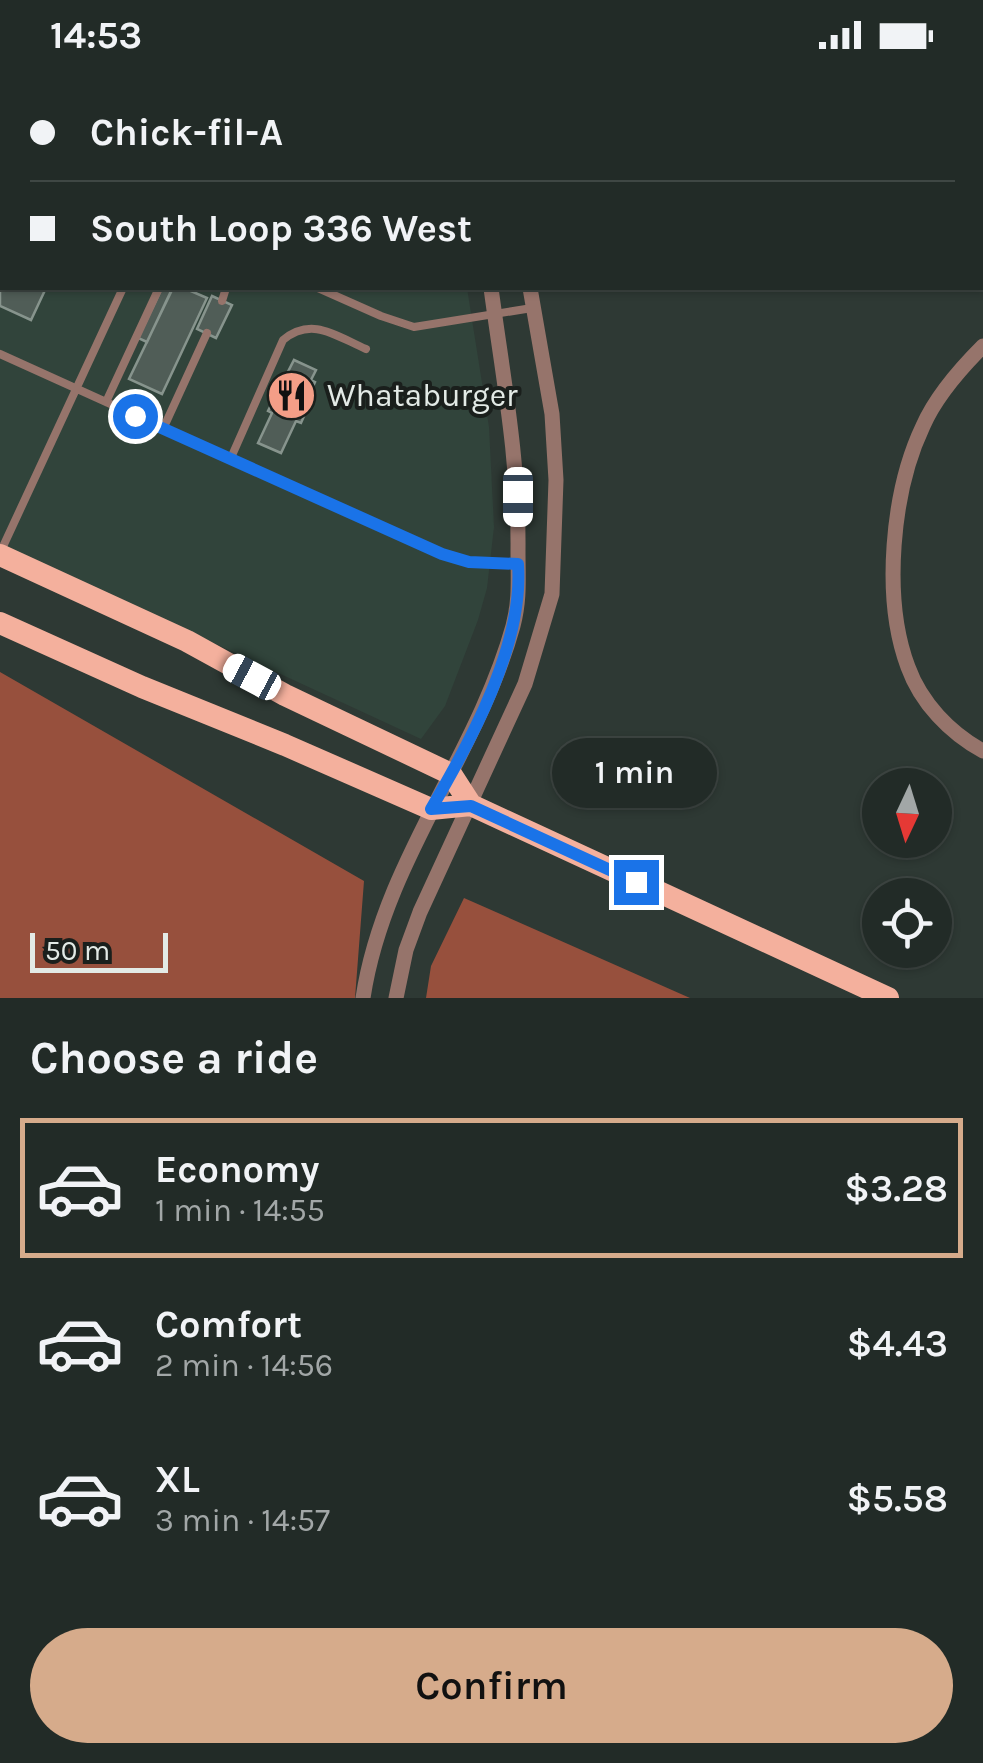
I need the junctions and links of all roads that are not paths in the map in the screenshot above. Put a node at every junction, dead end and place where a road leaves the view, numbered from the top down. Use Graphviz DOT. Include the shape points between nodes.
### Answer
graph roads {
  1 [pos="122,290"];
  2 [pos="158,290"];
  3 [pos="225,290"];
  4 [pos="323,290"];
  5 [pos="491,290"];
  6 [pos="530,290"];
  7 [pos="222,300"];
  8 [pos="532,308"];
  9 [pos="494,314"];
  10 [pos="206,333"];
  11 [pos="983,346"];
  12 [pos="366,349"];
  13 [pos="0,354"];
  14 [pos="77,388"];
  15 [pos="106,402"];
  16 [pos="163,429"];
  17 [pos="230,460"];
  18 [pos="0,554"];
  19 [pos="518,564"];
  20 [pos="0,623"];
  21 [pos="983,752"];
  22 [pos="451,774"];
  23 [pos="471,806"];
  24 [pos="431,809"];
  25 [pos="364,998"];
  26 [pos="396,998"];
  27 [pos="888,998"];
  1 -- 14 [label="lane"];
  2 -- 15 [label="lane"];
  3 -- 7 [label="lane"];
  4 -- 9 [label="lane" via="414,327"];
  5 -- 9 [label="street"];
  6 -- 8 [label="street"];
  8 -- 9 [label="lane"];
  8 -- 23 [label="street" via="552,414 554,570 537,650"];
  9 -- 19 [label="street" via="514,438"];
  10 -- 16 [label="lane"];
  11 -- 21 [label="street" via="924,422 899,494 894,533 898,626 907,665 940,718"];
  12 -- 17 [label="lane" via="318,328 294,330 283,340"];
  13 -- 14 [label="lane"];
  14 -- 15 [label="lane"];
  14 -- 18 [label="lane"];
  15 -- 16 [label="lane"];
  16 -- 17 [label="lane"];
  17 -- 19 [label="lane" via="442,554"];
  18 -- 22 [label="main road"];
  19 -- 22 [label="street" via="520,592 505,652"];
  20 -- 24 [label="main road"];
  22 -- 23 [label="main road"];
  22 -- 24 [label="street"];
  23 -- 24 [label="main road"];
  23 -- 26 [label="street" via="420,912"];
  23 -- 27 [label="main road"];
  24 -- 25 [label="street" via="382,920"];
}
